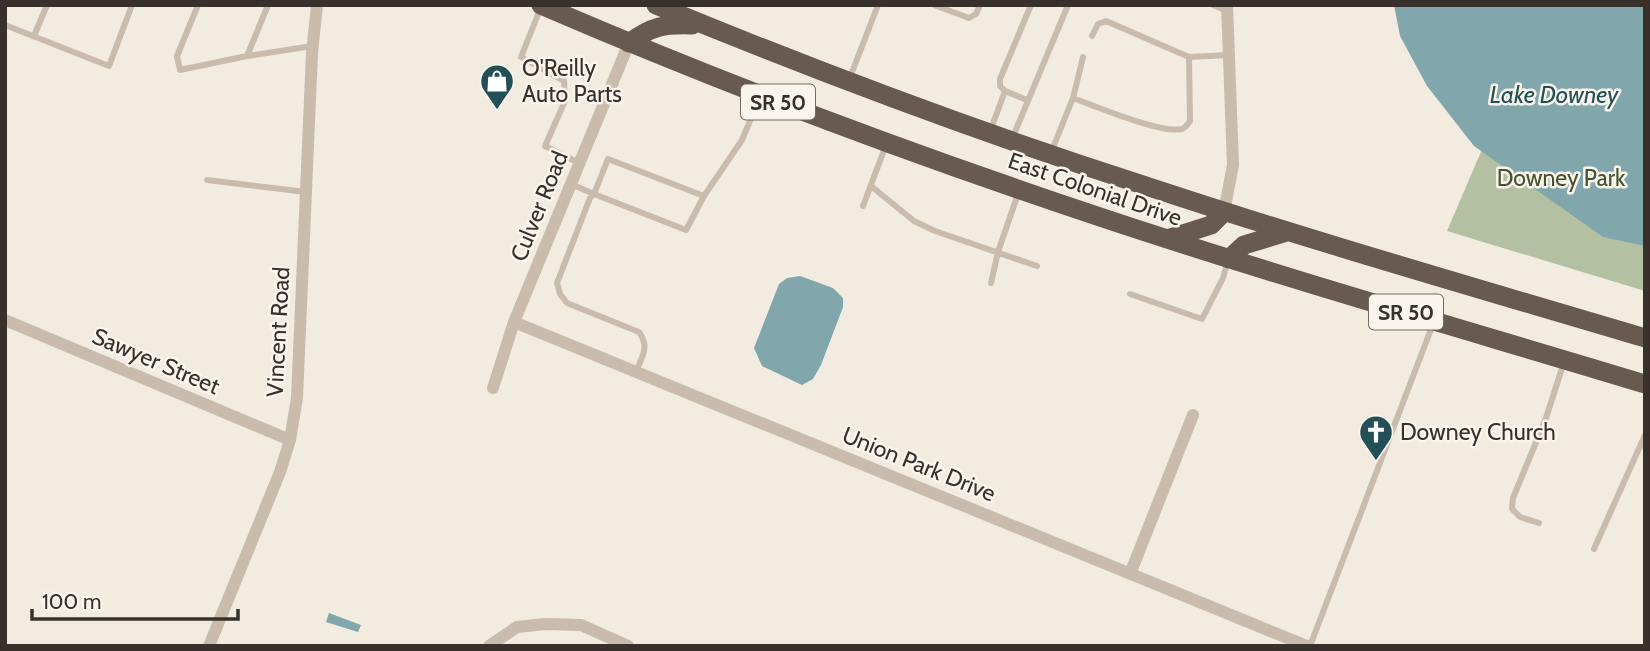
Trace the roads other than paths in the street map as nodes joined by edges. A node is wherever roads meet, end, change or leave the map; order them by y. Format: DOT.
graph roads {
  1 [pos="47,5"];
  2 [pos="132,5"];
  3 [pos="198,5"];
  4 [pos="268,5"];
  5 [pos="317,5"];
  6 [pos="541,5"];
  7 [pos="656,5"];
  8 [pos="878,5"];
  9 [pos="934,5"];
  10 [pos="980,5"];
  11 [pos="1031,5"];
  12 [pos="1068,5"];
  13 [pos="1213,5"];
  14 [pos="1227,8"];
  15 [pos="5,25"];
  16 [pos="707,26"];
  17 [pos="34,36"];
  18 [pos="1091,36"];
  19 [pos="629,43"];
  20 [pos="312,46"];
  21 [pos="1228,55"];
  22 [pos="247,56"];
  23 [pos="1083,57"];
  24 [pos="1189,57"];
  25 [pos="848,82"];
  26 [pos="1005,92"];
  27 [pos="761,95"];
  28 [pos="1073,98"];
  29 [pos="1027,100"];
  30 [pos="990,133"];
  31 [pos="1011,141"];
  32 [pos="887,143"];
  33 [pos="1050,155"];
  34 [pos="580,163"];
  35 [pos="207,180"];
  36 [pos="571,184"];
  37 [pos="871,186"];
  38 [pos="1019,189"];
  39 [pos="306,192"];
  40 [pos="594,194"];
  41 [pos="704,196"];
  42 [pos="863,206"];
  43 [pos="1224,212"];
  44 [pos="1288,232"];
  45 [pos="1167,239"];
  46 [pos="998,252"];
  47 [pos="1229,258"];
  48 [pos="1037,266"];
  49 [pos="991,283"];
  50 [pos="1130,294"];
  51 [pos="5,320"];
  52 [pos="1434,321"];
  53 [pos="514,322"];
  54 [pos="1645,338"];
  55 [pos="1565,360"];
  56 [pos="636,372"];
  57 [pos="1645,384"];
  58 [pos="493,388"];
  59 [pos="1193,415"];
  60 [pos="1645,435"];
  61 [pos="290,440"];
  62 [pos="1643,444"];
  63 [pos="1539,523"];
  64 [pos="1594,549"];
  65 [pos="1130,573"];
  66 [pos="209,646"];
  67 [pos="489,646"];
  68 [pos="628,646"];
  69 [pos="1309,646"];
  1 -- 17 [label="lane"];
  2 -- 17 [label="lane"];
  3 -- 22 [label="lane"];
  4 -- 22 [label="lane"];
  5 -- 20 [label="street, Vincent Road"];
  6 -- 19 [label="highway, East Colonial Drive / SR 50"];
  6 -- 34 [label="lane"];
  7 -- 16 [label="highway, East Colonial Drive / SR 50"];
  8 -- 25 [label="lane"];
  9 -- 10 [label="lane"];
  11 -- 26 [label="lane"];
  12 -- 29 [label="lane"];
  13 -- 14 [label="lane"];
  14 -- 21 [label="street"];
  15 -- 17 [label="lane"];
  16 -- 19 [label="highway"];
  16 -- 25 [label="highway, East Colonial Drive / SR 50"];
  18 -- 24 [label="lane"];
  19 -- 27 [label="highway, East Colonial Drive / SR 50"];
  19 -- 34 [label="street, Culver Road"];
  20 -- 22 [label="lane"];
  20 -- 39 [label="street, Vincent Road"];
  21 -- 24 [label="lane"];
  21 -- 43 [label="street"];
  23 -- 28 [label="lane"];
  24 -- 28 [label="lane"];
  25 -- 30 [label="highway, East Colonial Drive / SR 50"];
  26 -- 29 [label="lane"];
  26 -- 30 [label="lane"];
  27 -- 32 [label="highway, East Colonial Drive / SR 50"];
  27 -- 41 [label="lane"];
  28 -- 33 [label="lane"];
  29 -- 31 [label="lane"];
  30 -- 31 [label="highway, East Colonial Drive / SR 50"];
  31 -- 33 [label="highway, East Colonial Drive / SR 50"];
  32 -- 37 [label="lane"];
  32 -- 38 [label="highway, East Colonial Drive / SR 50"];
  33 -- 43 [label="highway, East Colonial Drive / SR 50"];
  34 -- 36 [label="street, Culver Road"];
  35 -- 39 [label="lane"];
  36 -- 40 [label="lane"];
  36 -- 53 [label="street, Culver Road"];
  37 -- 42 [label="lane"];
  37 -- 46 [label="lane"];
  38 -- 45 [label="highway, East Colonial Drive / SR 50"];
  38 -- 46 [label="lane"];
  39 -- 61 [label="street, Vincent Road"];
  40 -- 41 [label="lane"];
  40 -- 41 [label="lane"];
  40 -- 56 [label="lane"];
  43 -- 44 [label="highway, East Colonial Drive / SR 50"];
  43 -- 45 [label="highway"];
  44 -- 47 [label="highway"];
  44 -- 54 [label="highway, East Colonial Drive / SR 50"];
  45 -- 47 [label="highway, East Colonial Drive / SR 50"];
  46 -- 48 [label="lane"];
  46 -- 49 [label="lane"];
  47 -- 50 [label="lane"];
  47 -- 52 [label="highway, East Colonial Drive / SR 50"];
  51 -- 61 [label="street, Sawyer Street"];
  52 -- 55 [label="highway, East Colonial Drive / SR 50"];
  52 -- 69 [label="lane"];
  53 -- 56 [label="street, Union Park Drive"];
  53 -- 58 [label="street, Culver Road"];
  55 -- 57 [label="highway, East Colonial Drive / SR 50"];
  55 -- 63 [label="lane"];
  56 -- 65 [label="street, Union Park Drive"];
  59 -- 65 [label="street"];
  60 -- 62 [label="lane"];
  61 -- 66 [label="street, Vincent Road"];
  62 -- 64 [label="lane"];
  65 -- 69 [label="street, Union Park Drive"];
  67 -- 68 [label="street"];
}
